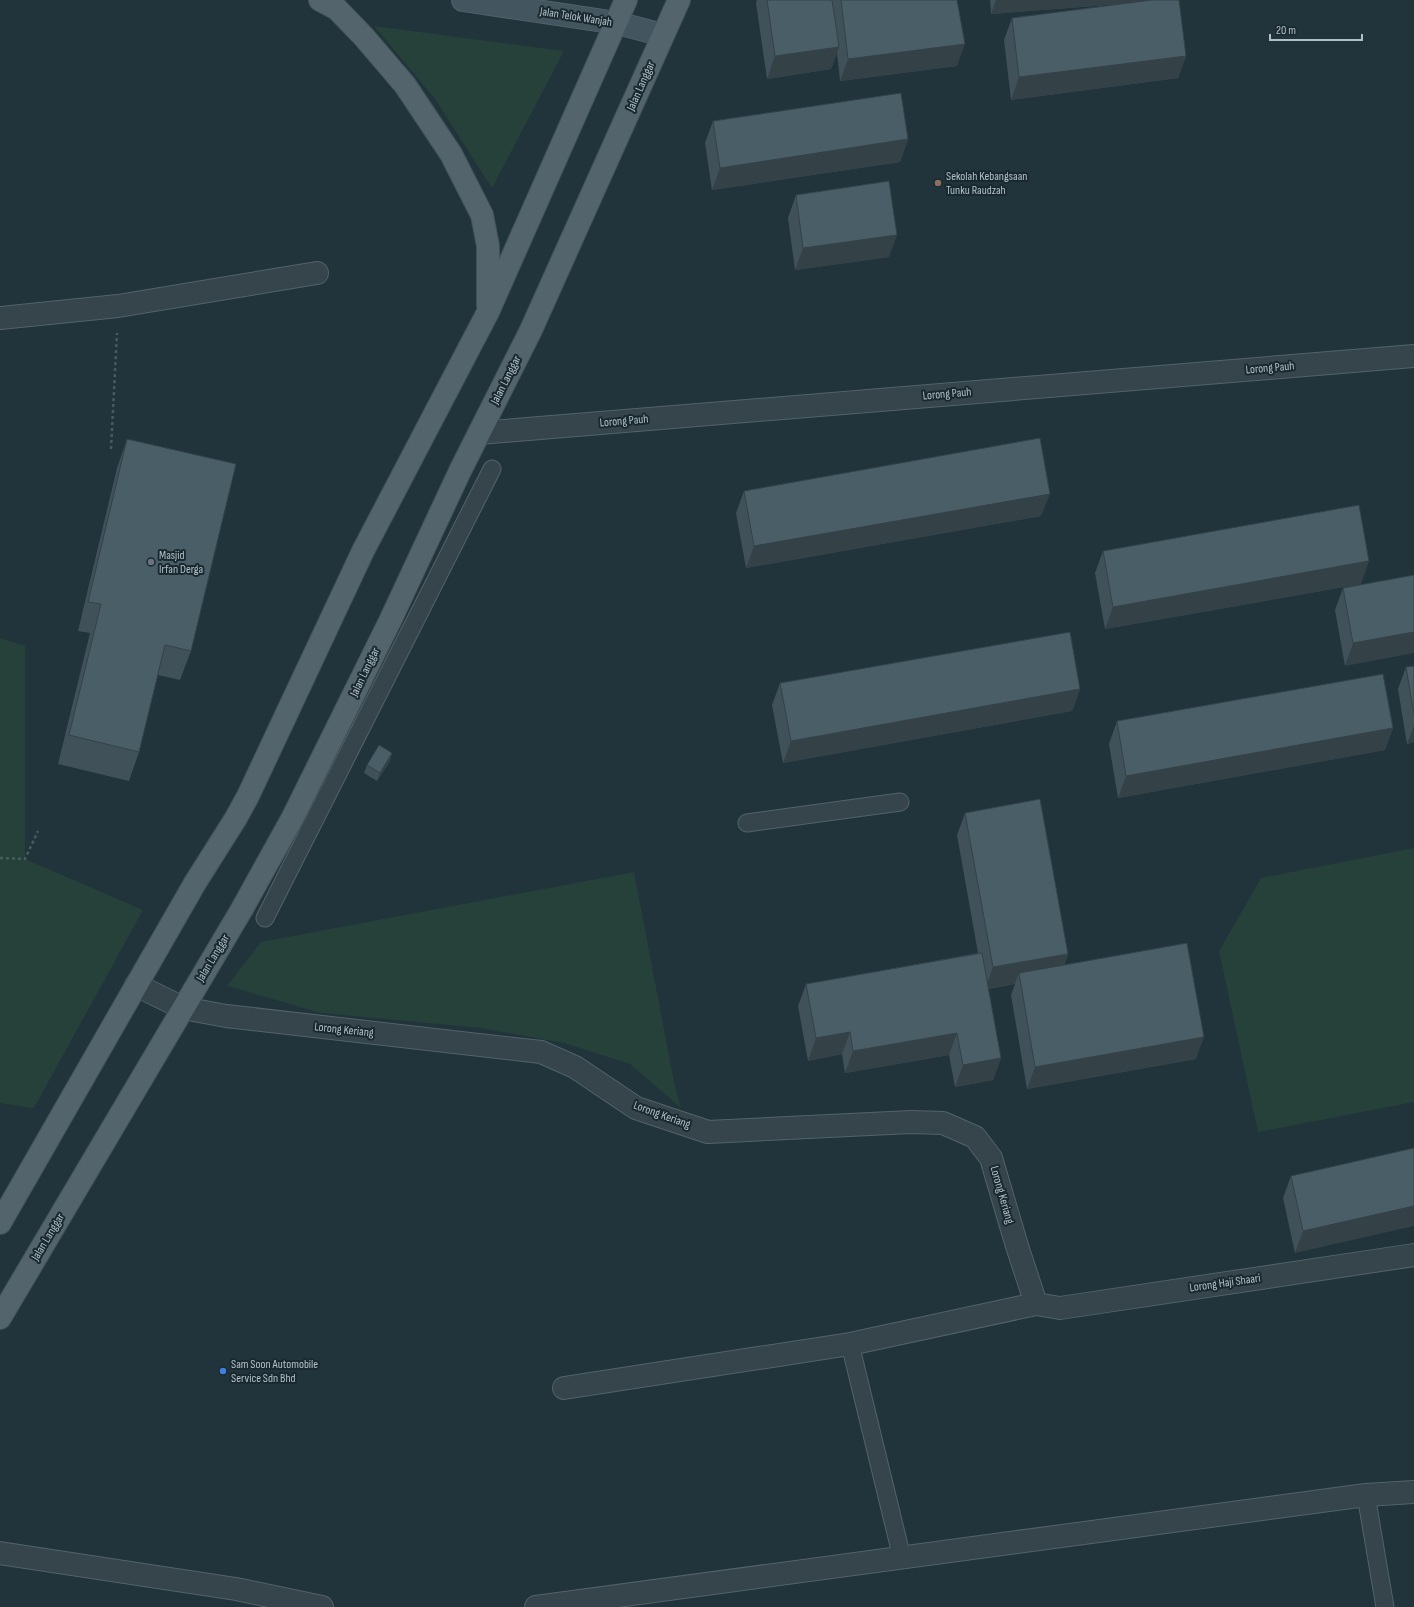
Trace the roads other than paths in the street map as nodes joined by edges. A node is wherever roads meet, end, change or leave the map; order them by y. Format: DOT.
graph roads {
  1 [pos="320,0"];
  2 [pos="463,0"];
  3 [pos="626,0"];
  4 [pos="679,0"];
  5 [pos="617,23"];
  6 [pos="664,36"];
  7 [pos="317,273"];
  8 [pos="488,312"];
  9 [pos="0,318"];
  10 [pos="1414,356"];
  11 [pos="479,433"];
  12 [pos="492,469"];
  13 [pos="900,802"];
  14 [pos="747,823"];
  15 [pos="265,918"];
  16 [pos="136,986"];
  17 [pos="183,1008"];
  18 [pos="0,1223"];
  19 [pos="1414,1255"];
  20 [pos="1036,1304"];
  21 [pos="0,1318"];
  22 [pos="850,1344"];
  23 [pos="564,1388"];
  24 [pos="1414,1492"];
  25 [pos="1366,1495"];
  26 [pos="0,1553"];
  27 [pos="902,1558"];
  28 [pos="322,1607"];
  29 [pos="536,1607"];
  30 [pos="1385,1607"];
  1 -- 8 [label="main road"];
  2 -- 5 [label="main road, Jalan Telok Wanjah"];
  3 -- 5 [label="main road"];
  4 -- 6 [label="main road, Jalan Langgar"];
  5 -- 6 [label="main road, Jalan Telok Wanjah"];
  5 -- 8 [label="main road"];
  6 -- 11 [label="main road, Jalan Langgar"];
  7 -- 9 [label="street"];
  8 -- 16 [label="main road"];
  10 -- 11 [label="street, Lorong Pauh"];
  11 -- 17 [label="main road, Jalan Langgar"];
  12 -- 15 [label="lane"];
  13 -- 14 [label="lane"];
  16 -- 17 [label="street, Lorong Keriang"];
  16 -- 18 [label="main road"];
  17 -- 20 [label="street, Lorong Keriang"];
  17 -- 21 [label="main road, Jalan Langgar"];
  19 -- 20 [label="street, Lorong Haji Shaari"];
  20 -- 22 [label="street"];
  22 -- 23 [label="street"];
  22 -- 27 [label="lane"];
  24 -- 25 [label="street"];
  25 -- 27 [label="street"];
  25 -- 30 [label="lane"];
  26 -- 28 [label="street"];
  27 -- 29 [label="street"];
}
